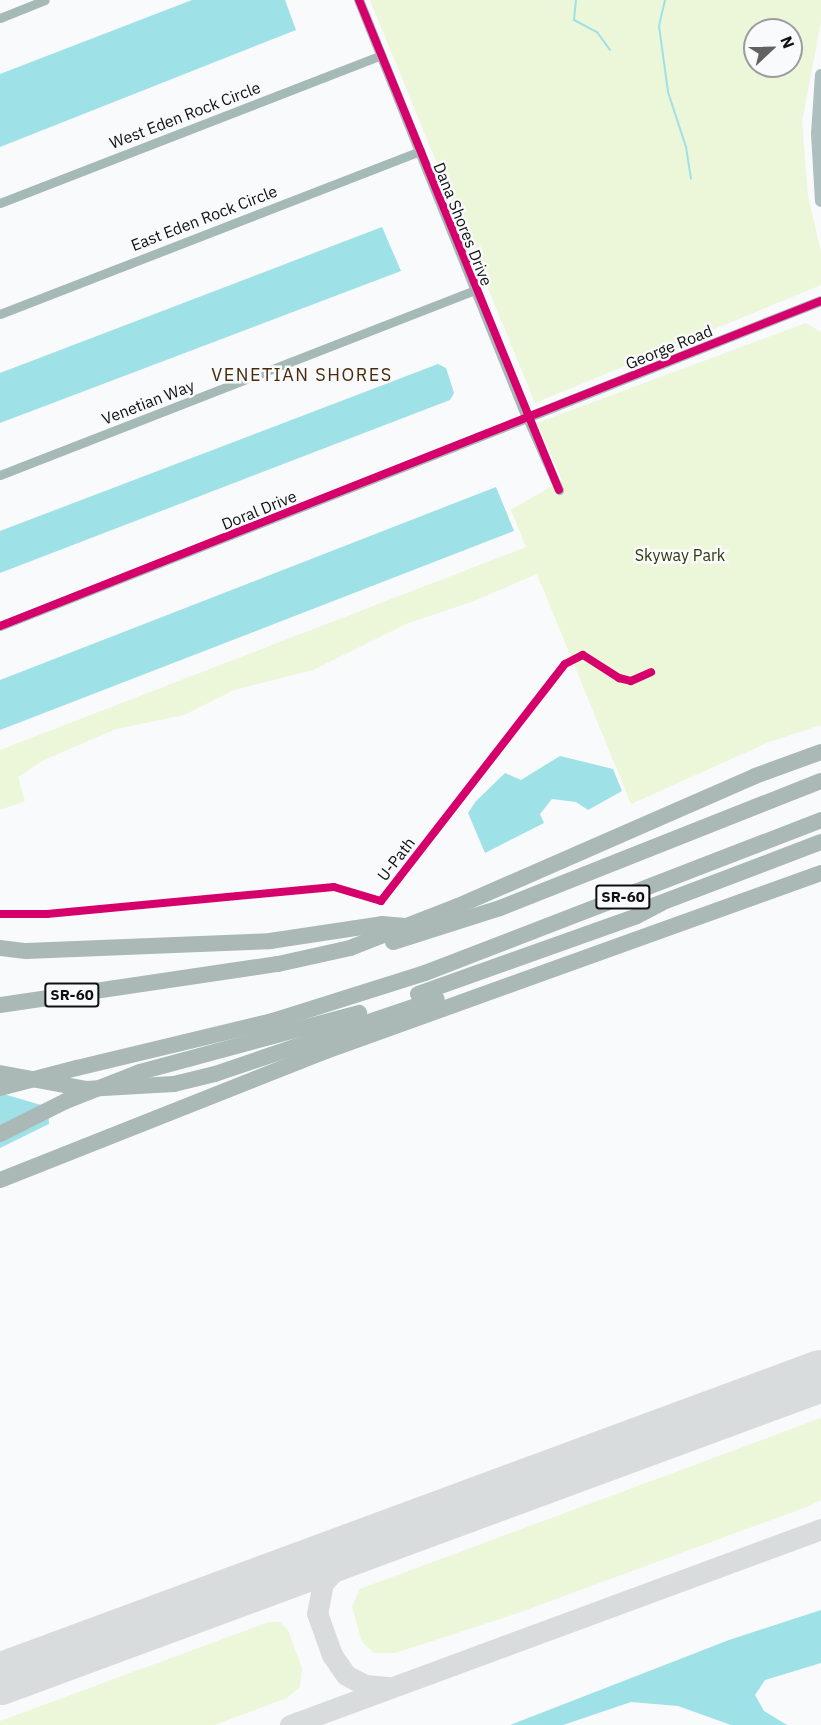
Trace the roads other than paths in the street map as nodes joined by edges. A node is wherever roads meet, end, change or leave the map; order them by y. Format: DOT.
graph roads {
  1 [pos="45,0"];
  2 [pos="359,0"];
  3 [pos="0,18"];
  4 [pos="381,55"];
  5 [pos="821,75"];
  6 [pos="420,150"];
  7 [pos="821,201"];
  8 [pos="0,203"];
  9 [pos="475,291"];
  10 [pos="821,301"];
  11 [pos="0,314"];
  12 [pos="527,418"];
  13 [pos="0,476"];
  14 [pos="559,489"];
  15 [pos="0,626"];
  16 [pos="821,752"];
  17 [pos="821,781"];
  18 [pos="821,820"];
  19 [pos="821,842"];
  20 [pos="821,873"];
  21 [pos="661,903"];
  22 [pos="409,926"];
  23 [pos="0,948"];
  24 [pos="324,956"];
  25 [pos="425,973"];
  26 [pos="532,975"];
  27 [pos="0,1005"];
  28 [pos="0,1073"];
  29 [pos="0,1088"];
  30 [pos="0,1134"];
  31 [pos="0,1180"];
  1 -- 3 [label="street"];
  2 -- 4 [label="street, Dana Shores Drive"];
  4 -- 6 [label="street, Dana Shores Drive"];
  4 -- 8 [label="street, West Eden Rock Circle"];
  5 -- 7 [label="main road"];
  6 -- 9 [label="street, Dana Shores Drive"];
  6 -- 11 [label="street, East Eden Rock Circle"];
  9 -- 12 [label="street, Dana Shores Drive"];
  9 -- 13 [label="street, Venetian Way"];
  10 -- 12 [label="street, George Road"];
  12 -- 14 [label="street, Dana Shores Drive"];
  12 -- 15 [label="street, Doral Drive"];
  16 -- 22 [label="highway, SR-60 / SR-60"];
  17 -- 24 [label="highway"];
  18 -- 25 [label="highway, SR-60 / SR-60"];
  19 -- 21 [label="highway"];
  20 -- 26 [label="highway"];
  21 -- 25 [label="highway"];
  21 -- 30 [label="highway, bridge"];
  22 -- 23 [label="highway"];
  22 -- 24 [label="highway, SR-60 / SR-60"];
  24 -- 27 [label="highway, SR-60 / SR-60"];
  25 -- 29 [label="highway, SR-60 / SR-60, bridge"];
  26 -- 28 [label="highway"];
  26 -- 31 [label="highway"];
}
